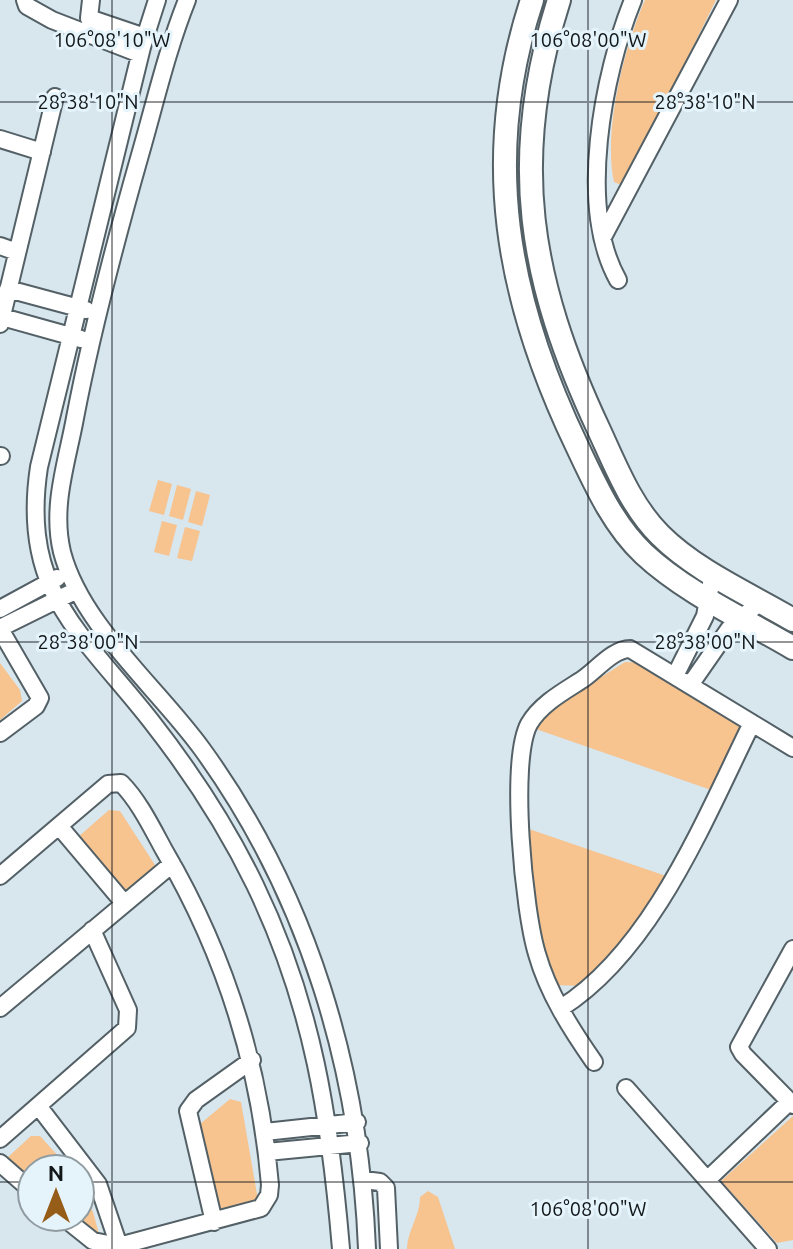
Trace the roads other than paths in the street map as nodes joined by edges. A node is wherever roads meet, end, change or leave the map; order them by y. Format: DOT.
graph roads {
  1 [pos="25,0"];
  2 [pos="91,0"];
  3 [pos="157,0"];
  4 [pos="187,0"];
  5 [pos="532,0"];
  6 [pos="559,0"];
  7 [pos="633,0"];
  8 [pos="729,0"];
  9 [pos="145,37"];
  10 [pos="140,54"];
  11 [pos="55,97"];
  12 [pos="0,139"];
  13 [pos="42,152"];
  14 [pos="604,235"];
  15 [pos="0,246"];
  16 [pos="17,252"];
  17 [pos="618,280"];
  18 [pos="8,289"];
  19 [pos="78,308"];
  20 [pos="96,313"];
  21 [pos="1,320"];
  22 [pos="71,336"];
  23 [pos="90,341"];
  24 [pos="69,572"];
  25 [pos="713,573"];
  26 [pos="49,583"];
  27 [pos="77,590"];
  28 [pos="709,598"];
  29 [pos="57,600"];
  30 [pos="761,601"];
  31 [pos="0,609"];
  32 [pos="741,617"];
  33 [pos="793,620"];
  34 [pos="0,628"];
  35 [pos="698,633"];
  36 [pos="718,642"];
  37 [pos="793,648"];
  38 [pos="675,676"];
  39 [pos="690,685"];
  40 [pos="182,722"];
  41 [pos="752,723"];
  42 [pos="0,733"];
  43 [pos="164,738"];
  44 [pos="793,748"];
  45 [pos="59,826"];
  46 [pos="172,864"];
  47 [pos="0,876"];
  48 [pos="124,903"];
  49 [pos="92,930"];
  50 [pos="793,949"];
  51 [pos="0,1008"];
  52 [pos="561,1008"];
  53 [pos="252,1060"];
  54 [pos="594,1062"];
  55 [pos="626,1088"];
  56 [pos="791,1104"];
  57 [pos="39,1107"];
  58 [pos="357,1122"];
  59 [pos="330,1125"];
  60 [pos="265,1132"];
  61 [pos="0,1139"];
  62 [pos="360,1143"];
  63 [pos="332,1146"];
  64 [pos="267,1152"];
  65 [pos="0,1163"];
  66 [pos="16,1177"];
  67 [pos="708,1179"];
  68 [pos="364,1180"];
  69 [pos="214,1222"];
  70 [pos="83,1233"];
  71 [pos="119,1246"];
  72 [pos="341,1249"];
  73 [pos="367,1249"];
  74 [pos="389,1249"];
  75 [pos="768,1249"];
  1 -- 10 [label="street"];
  2 -- 9 [label="street"];
  3 -- 9 [label="street"];
  4 -- 20 [label="street"];
  5 -- 28 [label="main road"];
  6 -- 25 [label="main road"];
  7 -- 14 [label="street"];
  8 -- 14 [label="street"];
  9 -- 10 [label="street"];
  10 -- 19 [label="street"];
  11 -- 13 [label="street"];
  12 -- 13 [label="street"];
  13 -- 16 [label="street"];
  14 -- 17 [label="street"];
  15 -- 16 [label="street"];
  16 -- 18 [label="street"];
  18 -- 19 [label="street"];
  18 -- 21 [label="street"];
  19 -- 20 [label="street"];
  19 -- 22 [label="street"];
  20 -- 23 [label="street"];
  21 -- 22 [label="street"];
  22 -- 23 [label="street"];
  22 -- 26 [label="street"];
  23 -- 24 [label="street"];
  24 -- 26 [label="street"];
  24 -- 27 [label="street"];
  25 -- 28 [label="street"];
  25 -- 30 [label="main road"];
  26 -- 29 [label="street"];
  26 -- 31 [label="street"];
  27 -- 29 [label="street"];
  27 -- 40 [label="street"];
  28 -- 32 [label="main road"];
  28 -- 35 [label="street"];
  29 -- 34 [label="street"];
  29 -- 43 [label="street"];
  30 -- 32 [label="street"];
  30 -- 33 [label="main road"];
  32 -- 36 [label="street"];
  32 -- 37 [label="main road"];
  34 -- 42 [label="street"];
  35 -- 36 [label="street"];
  35 -- 38 [label="street"];
  36 -- 39 [label="street"];
  38 -- 39 [label="street"];
  38 -- 52 [label="street"];
  39 -- 41 [label="street"];
  40 -- 43 [label="street"];
  40 -- 58 [label="street"];
  41 -- 44 [label="street"];
  41 -- 52 [label="street"];
  43 -- 59 [label="street"];
  45 -- 46 [label="street"];
  45 -- 47 [label="street"];
  45 -- 48 [label="street"];
  46 -- 48 [label="street"];
  46 -- 53 [label="street"];
  48 -- 49 [label="street"];
  49 -- 51 [label="street"];
  49 -- 57 [label="street"];
  50 -- 56 [label="street"];
  52 -- 54 [label="street"];
  53 -- 60 [label="street"];
  53 -- 69 [label="street"];
  55 -- 67 [label="street"];
  56 -- 67 [label="street"];
  57 -- 61 [label="street"];
  57 -- 71 [label="street"];
  58 -- 59 [label="street"];
  58 -- 62 [label="street"];
  59 -- 60 [label="street"];
  59 -- 63 [label="street"];
  60 -- 64 [label="street"];
  62 -- 63 [label="street"];
  62 -- 68 [label="street"];
  63 -- 64 [label="street"];
  63 -- 72 [label="street"];
  64 -- 69 [label="street"];
  65 -- 66 [label="street"];
  67 -- 75 [label="street"];
  68 -- 73 [label="street"];
  68 -- 74 [label="street"];
  69 -- 71 [label="street"];
  70 -- 71 [label="street"];
}
